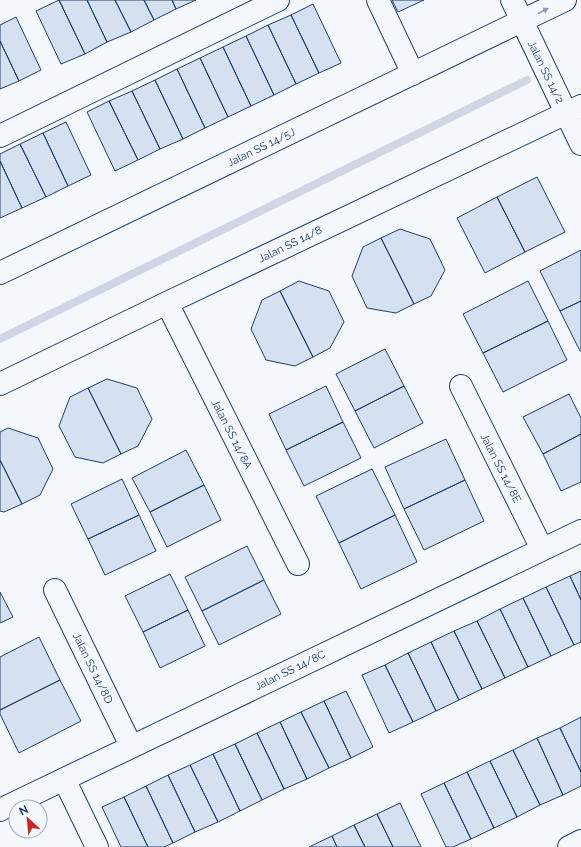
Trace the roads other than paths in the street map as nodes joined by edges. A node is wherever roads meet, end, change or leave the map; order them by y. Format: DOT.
graph roads {
  1 [pos="278,0"];
  2 [pos="378,0"];
  3 [pos="512,0"];
  4 [pos="565,0"];
  5 [pos="522,22"];
  6 [pos="413,74"];
  7 [pos="574,109"];
  8 [pos="0,136"];
  9 [pos="581,144"];
  10 [pos="0,273"];
  11 [pos="167,303"];
  12 [pos="0,384"];
  13 [pos="461,386"];
  14 [pos="581,531"];
  15 [pos="542,549"];
  16 [pos="298,564"];
  17 [pos="55,590"];
  18 [pos="131,746"];
  19 [pos="64,779"];
  20 [pos="0,810"];
  21 [pos="581,841"];
  22 [pos="97,847"];
  23 [pos="569,847"];
  1 -- 8 [label="street"];
  2 -- 6 [label="street"];
  3 -- 5 [label="street, Jalan SS 14/2"];
  5 -- 4 [label="street, Jalan SS 14/5J, one-way"];
  5 -- 6 [label="street, Jalan SS 14/5J"];
  5 -- 7 [label="street, Jalan SS 14/2"];
  6 -- 10 [label="street, Jalan SS 14/5J"];
  7 -- 9 [label="street, Jalan SS 14/2"];
  7 -- 11 [label="street, Jalan SS 14/8"];
  11 -- 12 [label="street, Jalan SS 14/8"];
  11 -- 16 [label="street, Jalan SS 14/8A"];
  13 -- 15 [label="street, Jalan SS 14/8E"];
  14 -- 15 [label="street, Jalan SS 14/8C"];
  15 -- 18 [label="street, Jalan SS 14/8C"];
  17 -- 18 [label="street, Jalan SS 14/8D"];
  18 -- 19 [label="street, Jalan SS 14/8C"];
  19 -- 20 [label="street, Jalan SS 14/8C"];
  19 -- 22 [label="street"];
  21 -- 23 [label="street"];
}
